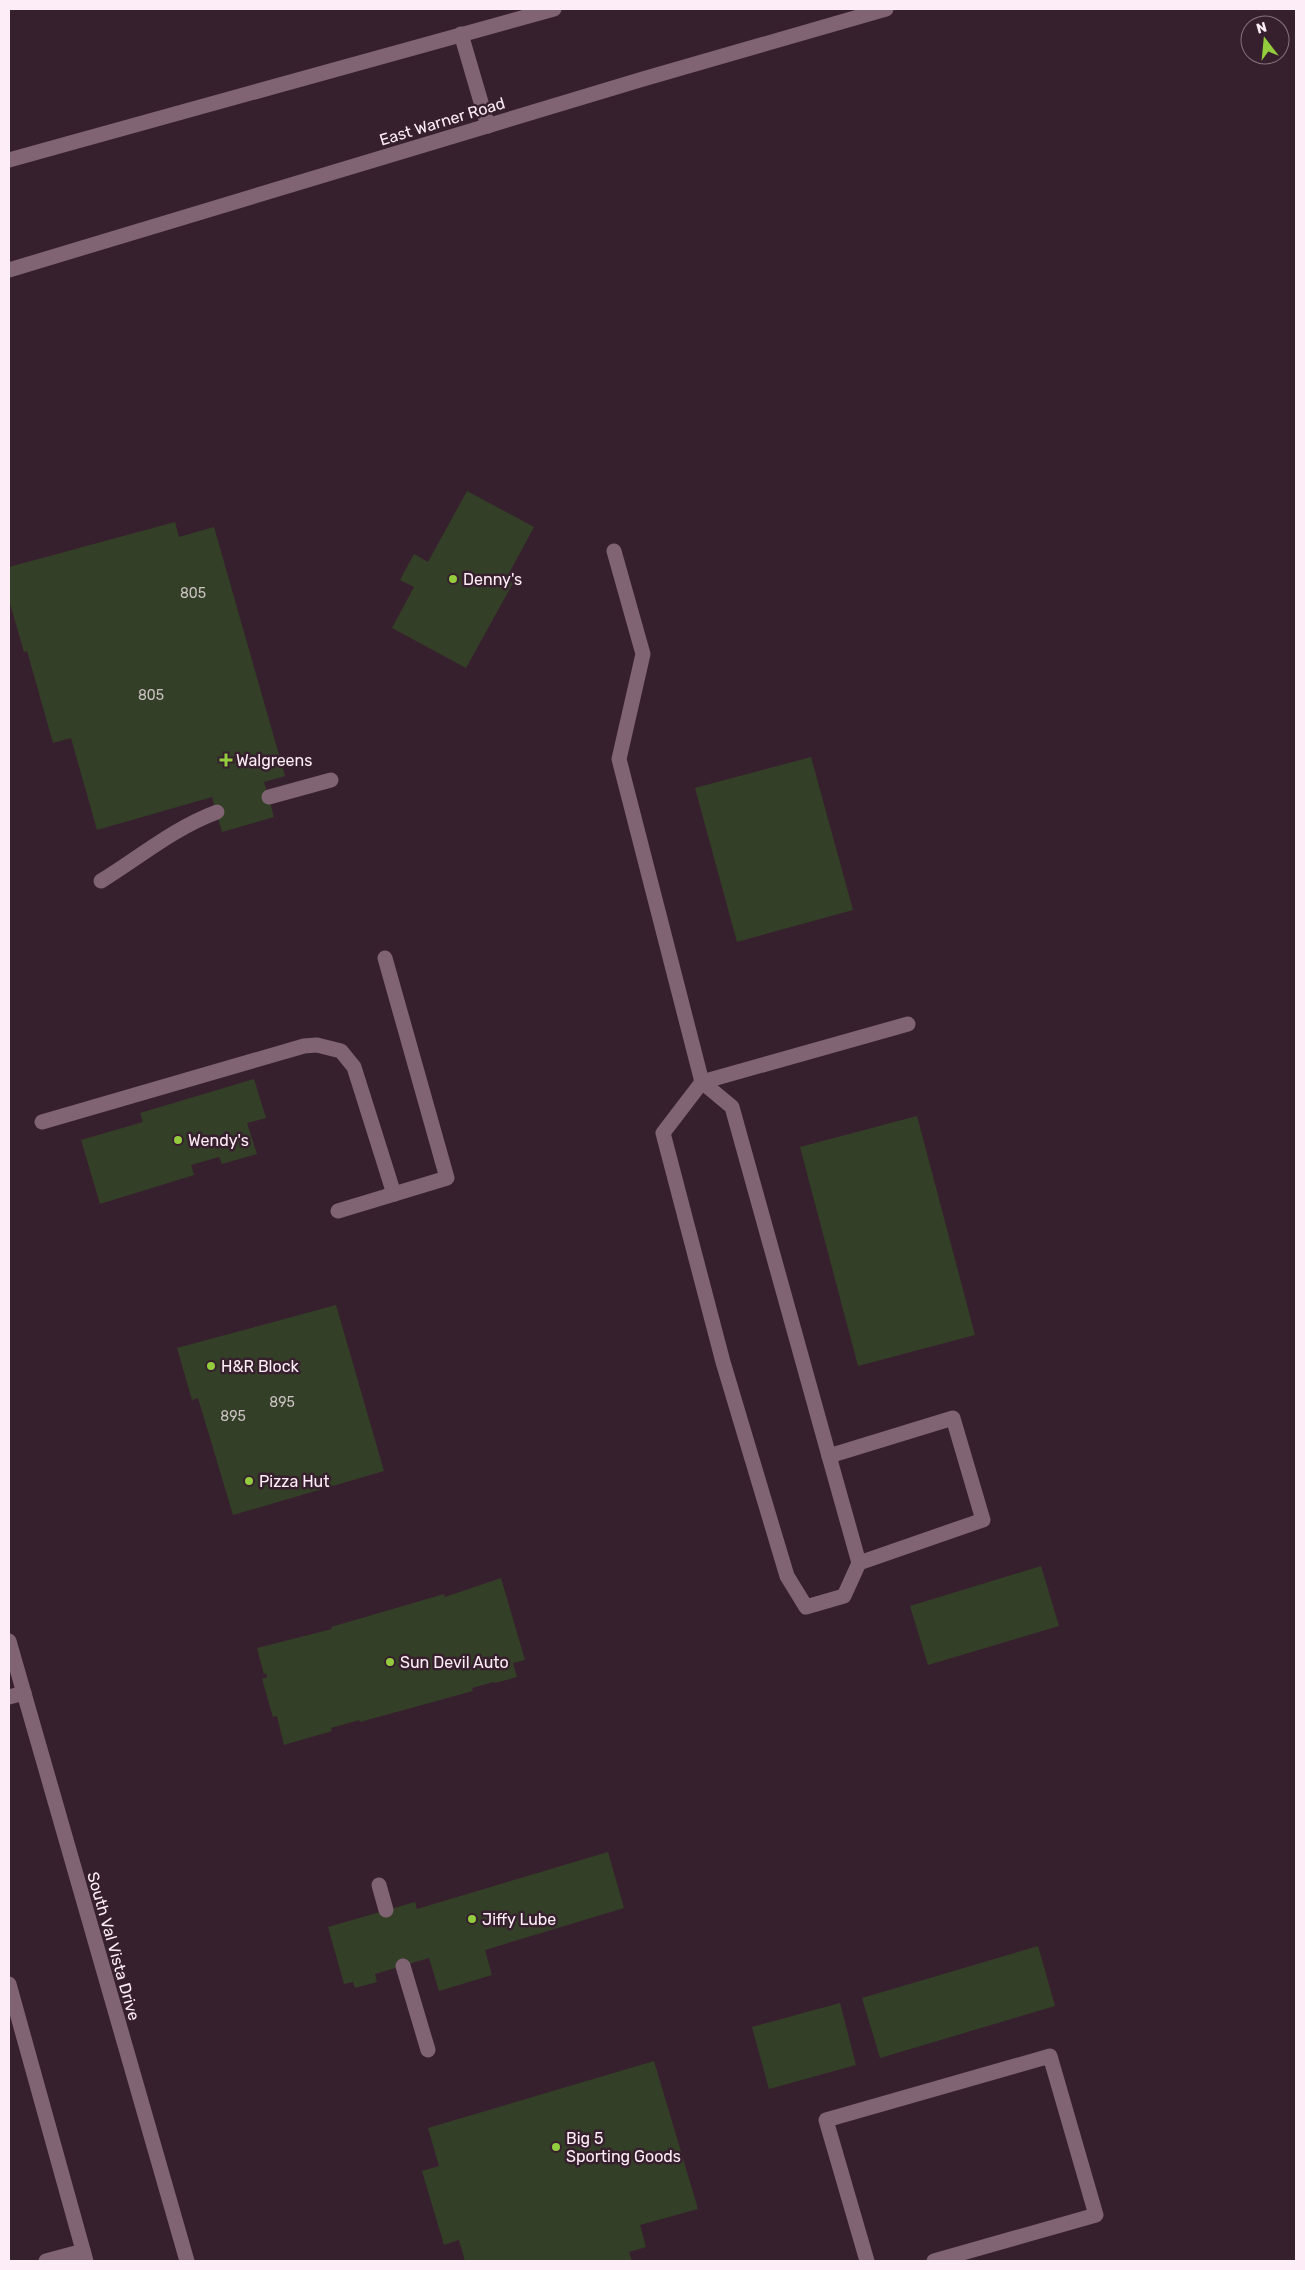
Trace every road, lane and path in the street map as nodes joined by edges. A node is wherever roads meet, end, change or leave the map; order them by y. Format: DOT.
graph roads {
  1 [pos="554,9"];
  2 [pos="886,9"];
  3 [pos="461,34"];
  4 [pos="488,126"];
  5 [pos="9,160"];
  6 [pos="9,270"];
  7 [pos="614,551"];
  8 [pos="332,780"];
  9 [pos="269,797"];
  10 [pos="217,812"];
  11 [pos="101,880"];
  12 [pos="385,958"];
  13 [pos="908,1024"];
  14 [pos="702,1082"];
  15 [pos="42,1122"];
  16 [pos="394,1194"];
  17 [pos="338,1211"];
  18 [pos="829,1456"];
  19 [pos="859,1564"];
  20 [pos="9,1641"];
  21 [pos="16,1695"];
  22 [pos="378,1885"];
  23 [pos="386,1910"];
  24 [pos="403,1966"];
  25 [pos="9,1984"];
  26 [pos="428,2050"];
  27 [pos="85,2256"];
  28 [pos="46,2261"];
  29 [pos="187,2261"];
  30 [pos="868,2261"];
  31 [pos="934,2261"];
  1 -- 3 [label="main road"];
  2 -- 4 [label="main road, East Warner Road"];
  3 -- 4 [label="main road"];
  3 -- 5 [label="main road"];
  4 -- 6 [label="main road, East Warner Road"];
  7 -- 14 [label="main road"];
  8 -- 9 [label="main road"];
  10 -- 11 [label="main road"];
  12 -- 16 [label="main road"];
  13 -- 14 [label="main road"];
  14 -- 18 [label="main road"];
  14 -- 19 [label="main road"];
  15 -- 16 [label="main road"];
  16 -- 17 [label="main road"];
  18 -- 19 [label="main road"];
  18 -- 19 [label="main road"];
  20 -- 21 [label="main road, South Val Vista Drive"];
  21 -- 29 [label="main road, South Val Vista Drive"];
  22 -- 23 [label="main road"];
  24 -- 26 [label="main road"];
  25 -- 27 [label="main road"];
  27 -- 28 [label="main road"];
  30 -- 31 [label="main road"];
}
